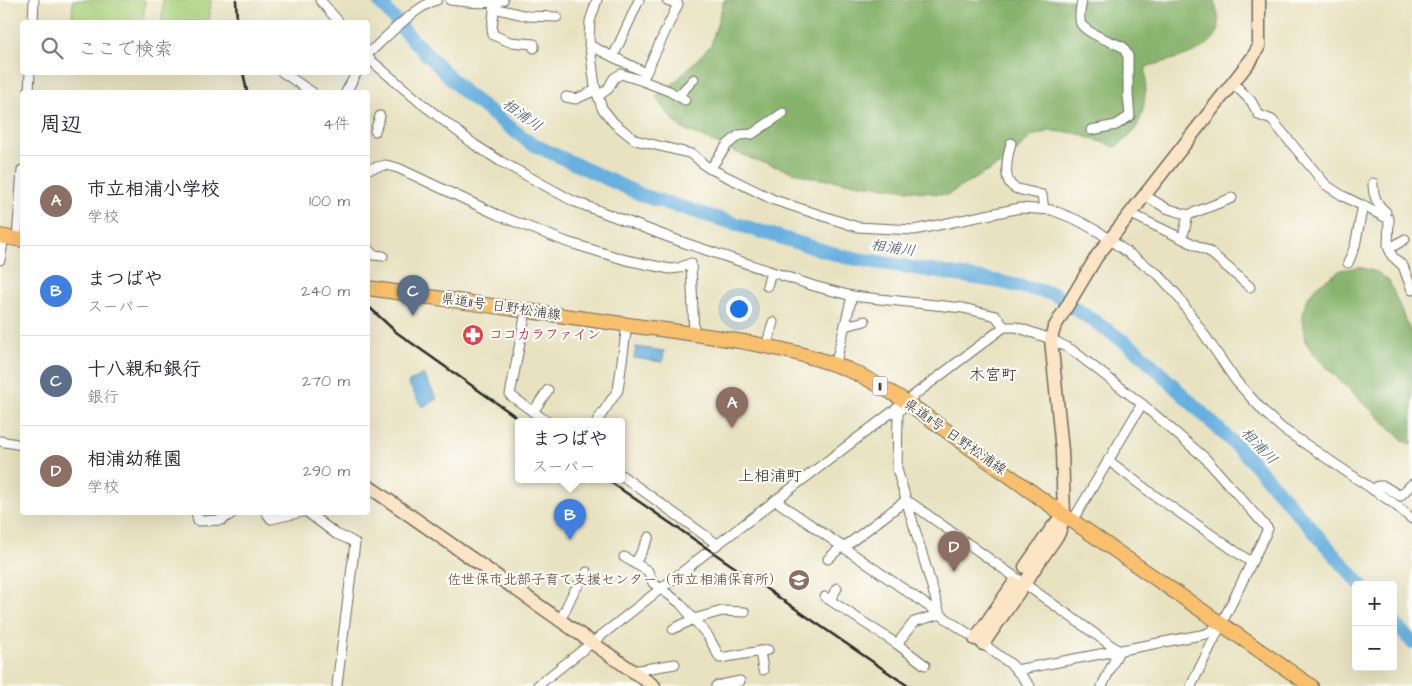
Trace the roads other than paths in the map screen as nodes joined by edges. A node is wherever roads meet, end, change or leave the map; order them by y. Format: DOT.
graph roads {
  1 [pos="34,0"];
  2 [pos="320,0"];
  3 [pos="437,0"];
  4 [pos="450,0"];
  5 [pos="597,0"];
  6 [pos="639,0"];
  7 [pos="667,0"];
  8 [pos="1082,0"];
  9 [pos="1259,0"];
  10 [pos="497,3"];
  11 [pos="557,16"];
  12 [pos="33,20"];
  13 [pos="337,20"];
  14 [pos="589,45"];
  15 [pos="534,48"];
  16 [pos="370,53"];
  17 [pos="370,57"];
  18 [pos="614,57"];
  19 [pos="30,75"];
  20 [pos="286,75"];
  21 [pos="354,75"];
  22 [pos="645,77"];
  23 [pos="694,80"];
  24 [pos="1233,83"];
  25 [pos="28,90"];
  26 [pos="309,90"];
  27 [pos="347,90"];
  28 [pos="597,93"];
  29 [pos="566,97"];
  30 [pos="783,113"];
  31 [pos="380,116"];
  32 [pos="373,130"];
  33 [pos="1091,130"];
  34 [pos="1011,143"];
  35 [pos="370,169"];
  36 [pos="710,169"];
  37 [pos="20,182"];
  38 [pos="1373,183"];
  39 [pos="1144,195"];
  40 [pos="1232,198"];
  41 [pos="1362,205"];
  42 [pos="1044,209"];
  43 [pos="1129,213"];
  44 [pos="1188,215"];
  45 [pos="1382,215"];
  46 [pos="1184,232"];
  47 [pos="11,238"];
  48 [pos="1404,239"];
  49 [pos="1108,240"];
  50 [pos="1389,249"];
  51 [pos="370,251"];
  52 [pos="708,251"];
  53 [pos="383,256"];
  54 [pos="0,260"];
  55 [pos="692,262"];
  56 [pos="1348,263"];
  57 [pos="771,272"];
  58 [pos="767,286"];
  59 [pos="1250,287"];
  60 [pos="370,288"];
  61 [pos="1412,290"];
  62 [pos="852,296"];
  63 [pos="526,311"];
  64 [pos="865,321"];
  65 [pos="773,322"];
  66 [pos="627,325"];
  67 [pos="846,326"];
  68 [pos="1004,327"];
  69 [pos="1053,334"];
  70 [pos="694,335"];
  71 [pos="766,348"];
  72 [pos="835,366"];
  73 [pos="548,390"];
  74 [pos="905,402"];
  75 [pos="1142,404"];
  76 [pos="533,412"];
  77 [pos="542,418"];
  78 [pos="599,418"];
  79 [pos="0,441"];
  80 [pos="20,444"];
  81 [pos="1108,460"];
  82 [pos="625,478"];
  83 [pos="1412,484"];
  84 [pos="370,487"];
  85 [pos="1373,490"];
  86 [pos="775,500"];
  87 [pos="905,501"];
  88 [pos="197,515"];
  89 [pos="230,515"];
  90 [pos="268,515"];
  91 [pos="289,515"];
  92 [pos="311,515"];
  93 [pos="1068,517"];
  94 [pos="1412,519"];
  95 [pos="649,536"];
  96 [pos="717,544"];
  97 [pos="842,547"];
  98 [pos="624,557"];
  99 [pos="828,559"];
  100 [pos="1251,562"];
  101 [pos="635,564"];
  102 [pos="587,572"];
  103 [pos="1021,581"];
  104 [pos="661,588"];
  105 [pos="838,588"];
  106 [pos="743,614"];
  107 [pos="940,614"];
  108 [pos="694,619"];
  109 [pos="560,621"];
  110 [pos="1222,624"];
  111 [pos="673,629"];
  112 [pos="979,642"];
  113 [pos="591,643"];
  114 [pos="897,644"];
  115 [pos="1119,651"];
  116 [pos="675,664"];
  117 [pos="925,665"];
  118 [pos="764,670"];
  119 [pos="1016,670"];
  120 [pos="633,671"];
  121 [pos="740,681"];
  122 [pos="336,685"];
  123 [pos="537,686"];
  124 [pos="654,686"];
  125 [pos="716,686"];
  126 [pos="1030,686"];
  127 [pos="1102,686"];
  128 [pos="1191,686"];
  129 [pos="1311,686"];
  1 -- 12 [label="street"];
  2 -- 13 [label="street"];
  3 -- 16 [label="street"];
  4 -- 10 [label="street"];
  5 -- 14 [label="street"];
  6 -- 18 [label="street"];
  7 -- 22 [label="street"];
  8 -- 33 [label="street"];
  9 -- 24 [label="street"];
  10 -- 11 [label="street"];
  10 -- 15 [label="street"];
  14 -- 18 [label="street"];
  14 -- 28 [label="street"];
  17 -- 52 [label="street"];
  18 -- 22 [label="street"];
  19 -- 25 [label="street"];
  20 -- 26 [label="street"];
  21 -- 27 [label="street"];
  22 -- 23 [label="street"];
  22 -- 28 [label="street"];
  24 -- 39 [label="street"];
  24 -- 41 [label="street"];
  28 -- 29 [label="street"];
  28 -- 36 [label="street"];
  30 -- 36 [label="street"];
  31 -- 32 [label="street"];
  34 -- 42 [label="street"];
  35 -- 55 [label="street"];
  36 -- 42 [label="street"];
  37 -- 47 [label="street"];
  38 -- 45 [label="street"];
  39 -- 43 [label="street"];
  39 -- 44 [label="street"];
  40 -- 44 [label="street"];
  41 -- 45 [label="street"];
  41 -- 56 [label="street"];
  42 -- 49 [label="street"];
  43 -- 49 [label="street"];
  43 -- 59 [label="street"];
  44 -- 46 [label="street"];
  45 -- 50 [label="street"];
  47 -- 54 [label="street"];
  48 -- 50 [label="street"];
  49 -- 69 [label="street"];
  49 -- 85 [label="street"];
  50 -- 61 [label="street"];
  51 -- 53 [label="street"];
  52 -- 55 [label="street"];
  52 -- 57 [label="street"];
  55 -- 70 [label="street"];
  57 -- 58 [label="street"];
  57 -- 62 [label="street"];
  60 -- 63 [label="main road, 県道11号 日野松浦線 / 11"];
  62 -- 67 [label="street"];
  62 -- 68 [label="street"];
  63 -- 66 [label="main road, 県道11号 日野松浦線 / 11"];
  63 -- 76 [label="street"];
  64 -- 67 [label="street"];
  65 -- 71 [label="street"];
  66 -- 70 [label="main road, 県道11号 日野松浦線 / 11"];
  66 -- 78 [label="street"];
  67 -- 72 [label="street"];
  68 -- 69 [label="street"];
  68 -- 74 [label="street"];
  69 -- 75 [label="street"];
  69 -- 93 [label="street"];
  70 -- 71 [label="main road, 県道11号 日野松浦線 / 11"];
  71 -- 72 [label="main road, 県道11号 日野松浦線 / 11"];
  72 -- 74 [label="main road, 県道11号 日野松浦線 / 11"];
  73 -- 76 [label="street"];
  74 -- 86 [label="street"];
  74 -- 87 [label="street"];
  74 -- 93 [label="main road, 県道11号 日野松浦線 / 11"];
  75 -- 81 [label="street"];
  75 -- 100 [label="street"];
  76 -- 77 [label="street"];
  79 -- 80 [label="street"];
  81 -- 93 [label="street"];
  81 -- 100 [label="street"];
  82 -- 96 [label="street"];
  83 -- 85 [label="street"];
  84 -- 109 [label="street"];
  85 -- 94 [label="street"];
  86 -- 96 [label="street"];
  86 -- 97 [label="street"];
  87 -- 97 [label="street"];
  87 -- 103 [label="street"];
  87 -- 107 [label="street"];
  88 -- 89 [label="street"];
  90 -- 91 [label="street"];
  92 -- 122 [label="street"];
  93 -- 103 [label="street"];
  93 -- 110 [label="main road, 県道11号 日野松浦線 / 11"];
  95 -- 101 [label="street"];
  96 -- 104 [label="street"];
  97 -- 99 [label="street"];
  97 -- 107 [label="street"];
  98 -- 101 [label="street"];
  100 -- 110 [label="street"];
  101 -- 104 [label="street"];
  102 -- 109 [label="street"];
  103 -- 112 [label="street"];
  103 -- 115 [label="street"];
  104 -- 108 [label="street"];
  104 -- 113 [label="street"];
  105 -- 114 [label="street"];
  106 -- 108 [label="street"];
  107 -- 112 [label="street"];
  107 -- 114 [label="street"];
  108 -- 111 [label="street"];
  108 -- 118 [label="street"];
  109 -- 113 [label="street"];
  110 -- 115 [label="street"];
  110 -- 128 [label="street"];
  110 -- 129 [label="main road, 県道11号 日野松浦線 / 11"];
  112 -- 119 [label="street"];
  113 -- 120 [label="street"];
  113 -- 123 [label="street"];
  114 -- 117 [label="street"];
  115 -- 119 [label="street"];
  115 -- 127 [label="street"];
  116 -- 120 [label="street"];
  119 -- 126 [label="street"];
  120 -- 124 [label="street"];
  121 -- 125 [label="street"];
}
